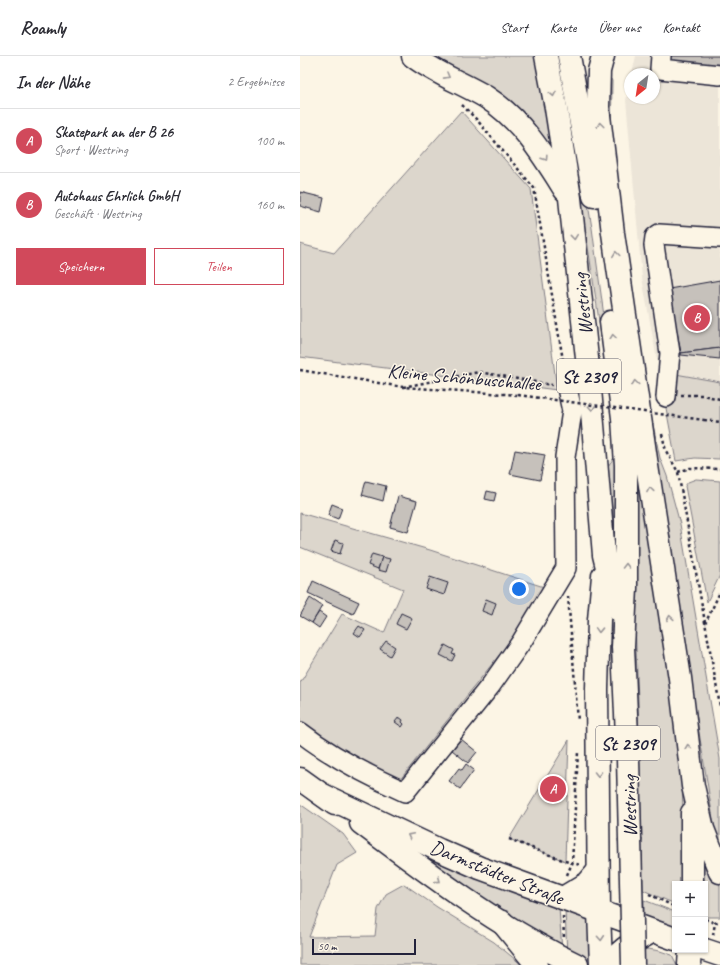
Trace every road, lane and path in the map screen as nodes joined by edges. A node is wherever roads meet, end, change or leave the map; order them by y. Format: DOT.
graph roads {
  1 [pos="413,56"];
  2 [pos="546,56"];
  3 [pos="569,56"];
  4 [pos="661,56"];
  5 [pos="600,68"];
  6 [pos="720,75"];
  7 [pos="461,104"];
  8 [pos="592,183"];
  9 [pos="570,198"];
  10 [pos="613,233"];
  11 [pos="720,238"];
  12 [pos="300,370"];
  13 [pos="403,387"];
  14 [pos="567,388"];
  15 [pos="666,397"];
  16 [pos="720,399"];
  17 [pos="720,422"];
  18 [pos="720,469"];
  19 [pos="678,472"];
  20 [pos="604,555"];
  21 [pos="566,568"];
  22 [pos="720,592"];
  23 [pos="705,625"];
  24 [pos="623,647"];
  25 [pos="579,727"];
  26 [pos="300,732"];
  27 [pos="578,750"];
  28 [pos="300,779"];
  29 [pos="693,786"];
  30 [pos="323,795"];
  31 [pos="598,871"];
  32 [pos="720,872"];
  33 [pos="692,881"];
  34 [pos="562,898"];
  35 [pos="599,912"];
  36 [pos="708,920"];
  37 [pos="502,922"];
  38 [pos="715,923"];
  39 [pos="652,932"];
  40 [pos="672,938"];
  41 [pos="708,951"];
  42 [pos="690,953"];
  43 [pos="720,955"];
  44 [pos="571,962"];
  45 [pos="537,965"];
  46 [pos="602,965"];
  47 [pos="609,965"];
  48 [pos="633,965"];
  49 [pos="690,965"];
  1 -- 9 [label="main road, one-way"];
  2 -- 9 [label="main road, Westring / St 2309, one-way"];
  3 -- 8 [label="main road, Westring"];
  4 -- 6 [label="lane"];
  10 -- 5 [label="main road, one-way"];
  7 -- 14 [label="path"];
  8 -- 10 [label="main road"];
  24 -- 8 [label="main road, Westring / St 2309, one-way"];
  9 -- 20 [label="main road, Westring / St 2309, one-way"];
  29 -- 10 [label="main road, one-way"];
  11 -- 15 [label="lane"];
  12 -- 13 [label="path, Kleine Schönbuschallee"];
  13 -- 14 [label="path"];
  13 -- 17 [label="path, Kleine Schönbuschallee, bridge"];
  14 -- 21 [label="lane"];
  15 -- 16 [label="path"];
  18 -- 19 [label="path"];
  20 -- 24 [label="main road, Westring / St 2309"];
  20 -- 31 [label="main road, one-way"];
  21 -- 25 [label="path"];
  21 -- 26 [label="lane"];
  22 -- 23 [label="path"];
  24 -- 48 [label="main road, Westring / St 2309, bridge"];
  27 -- 34 [label="path"];
  28 -- 30 [label="main road, Darmstädter Straße"];
  29 -- 32 [label="main road"];
  29 -- 33 [label="main road"];
  34 -- 30 [label="main road, Darmstädter Straße, one-way"];
  30 -- 37 [label="main road, Darmstädter Straße, one-way"];
  31 -- 34 [label="main road"];
  31 -- 35 [label="main road"];
  34 -- 35 [label="main road, Darmstädter Straße"];
  34 -- 44 [label="path"];
  35 -- 39 [label="main road, Darmstädter Straße"];
  35 -- 46 [label="main road, one-way"];
  36 -- 38 [label="path"];
  37 -- 44 [label="main road, Darmstädter Straße"];
  37 -- 45 [label="main road"];
  39 -- 40 [label="main road, Darmstädter Straße"];
  39 -- 47 [label="main road"];
  41 -- 43 [label="main road"];
  42 -- 49 [label="main road"];
}
